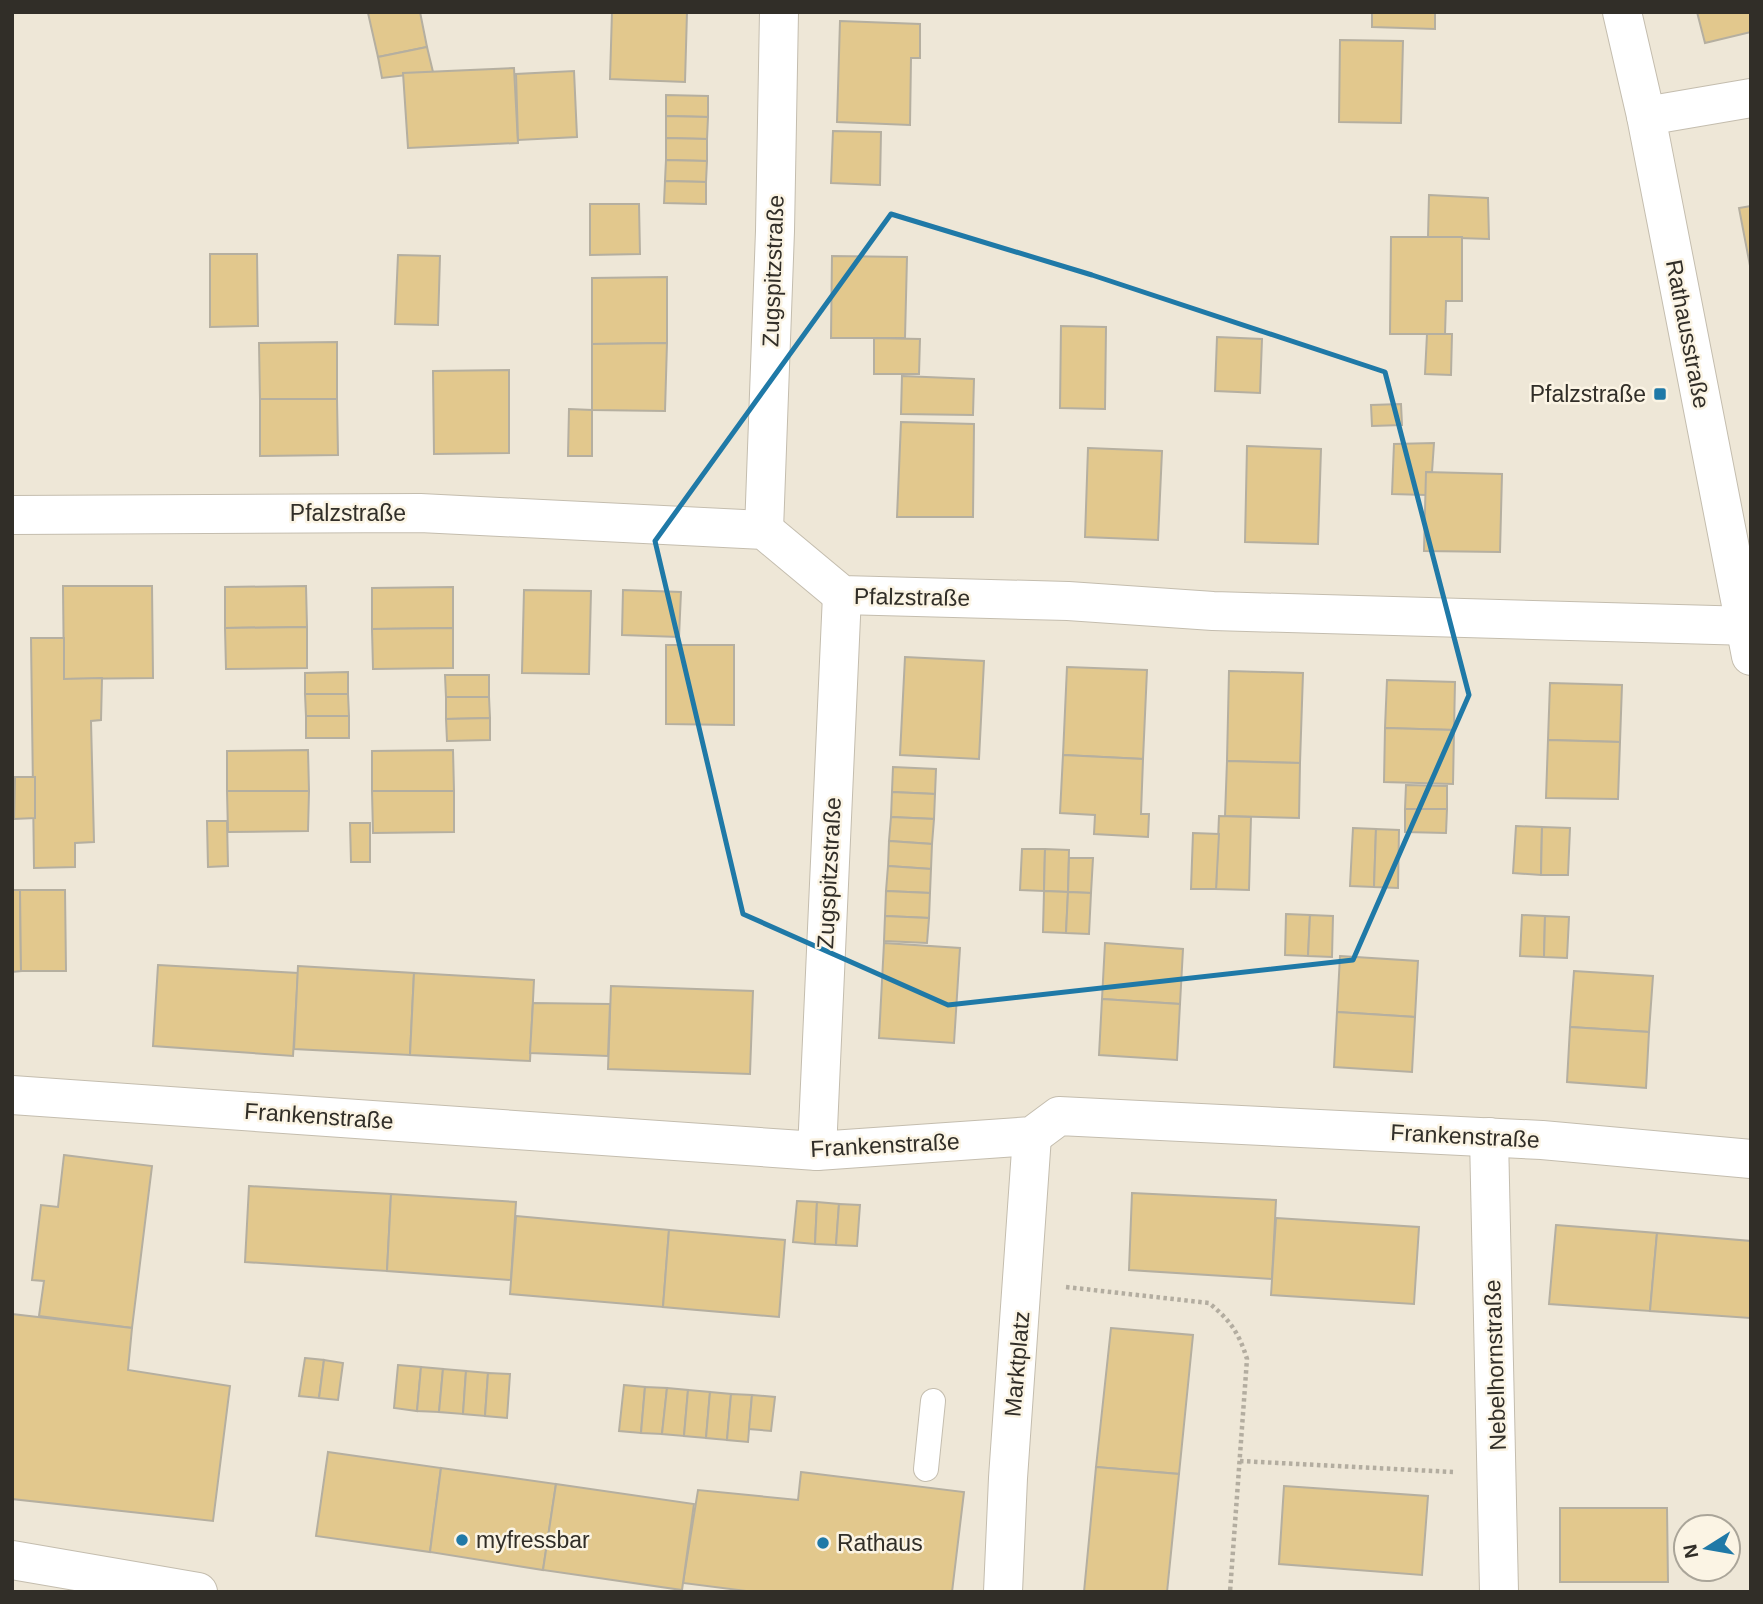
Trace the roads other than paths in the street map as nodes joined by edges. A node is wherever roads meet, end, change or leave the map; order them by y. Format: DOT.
graph roads {
  1 [pos="779,12"];
  2 [pos="1622,12"];
  3 [pos="1751,98"];
  4 [pos="1646,116"];
  5 [pos="12,515"];
  6 [pos="764,530"];
  7 [pos="842,595"];
  8 [pos="1749,636"];
  9 [pos="12,1095"];
  10 [pos="1032,1136"];
  11 [pos="1489,1137"];
  12 [pos="817,1151"];
  13 [pos="1751,1159"];
  14 [pos="933,1401"];
  15 [pos="926,1469"];
  16 [pos="12,1560"];
  17 [pos="198,1592"];
  18 [pos="1003,1592"];
  19 [pos="1499,1592"];
  1 -- 6 [label="street, Zugspitzstraße"];
  2 -- 4 [label="street, Rathausstraße"];
  3 -- 4 [label="street"];
  4 -- 8 [label="street, Rathausstraße"];
  5 -- 6 [label="street, Pfalzstraße"];
  6 -- 7 [label="street, Pfalzstraße"];
  7 -- 8 [label="street, Pfalzstraße"];
  7 -- 12 [label="street, Zugspitzstraße"];
  9 -- 12 [label="street, Frankenstraße"];
  10 -- 11 [label="street, Frankenstraße"];
  10 -- 12 [label="street, Frankenstraße"];
  10 -- 18 [label="street, Marktplatz"];
  11 -- 13 [label="street, Frankenstraße"];
  11 -- 19 [label="street, Nebelhornstraße"];
  14 -- 15 [label="lane"];
  16 -- 17 [label="street"];
}
